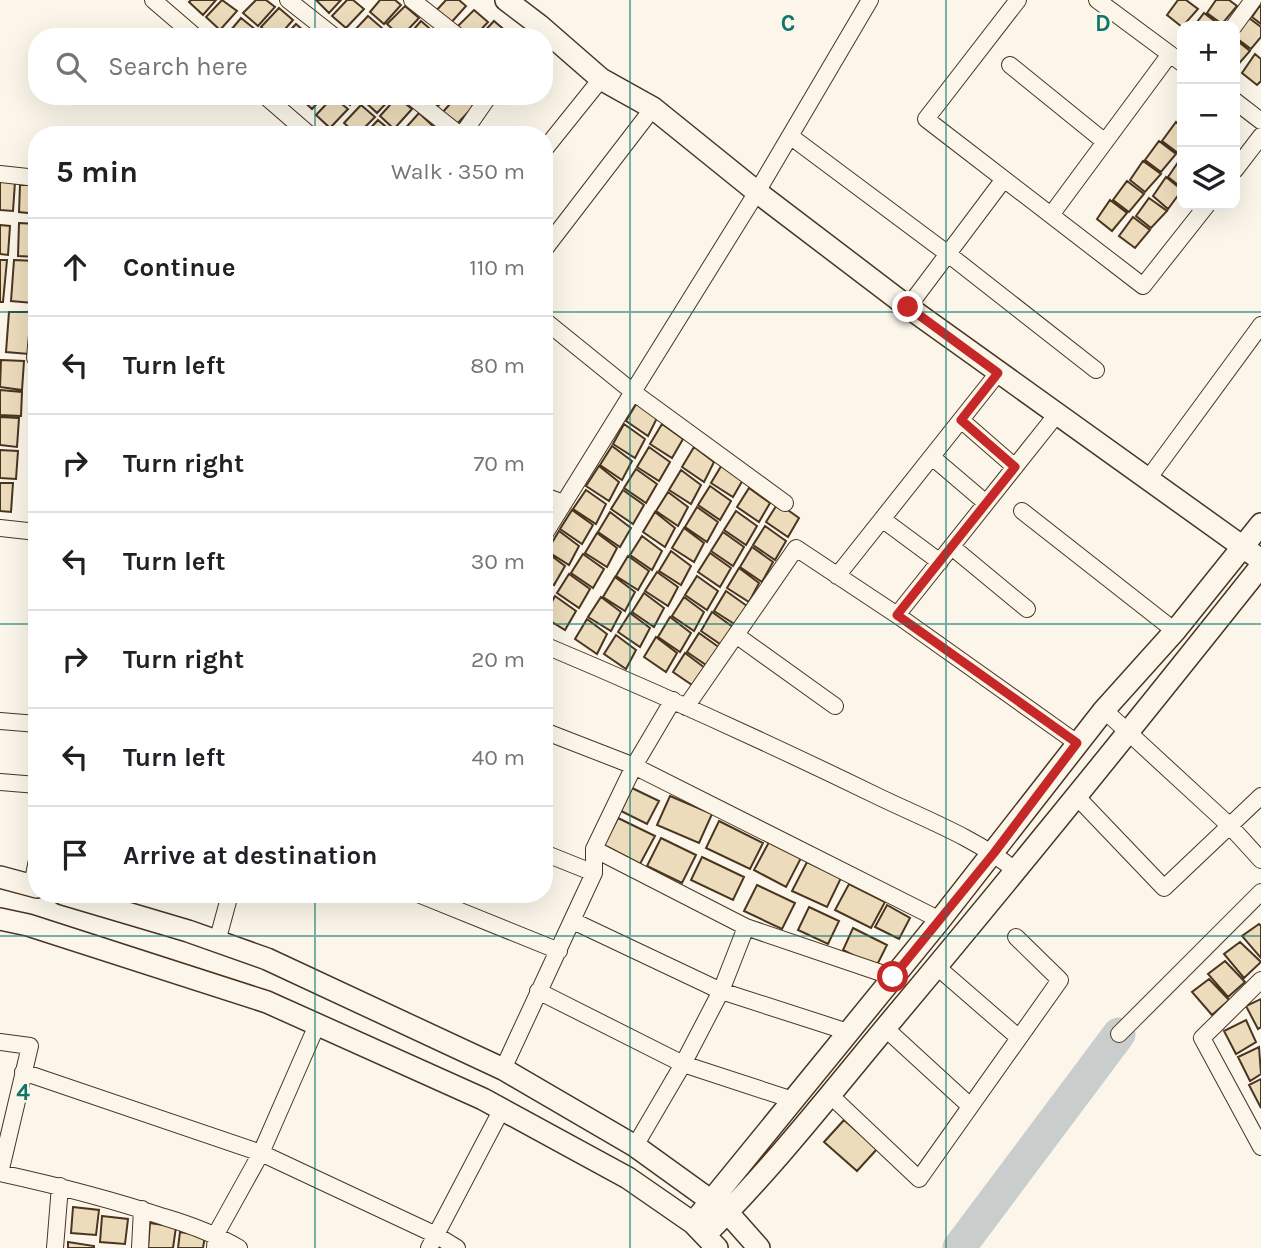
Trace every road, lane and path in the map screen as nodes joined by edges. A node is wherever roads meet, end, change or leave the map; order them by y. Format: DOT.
graph roads {
  1 [pos="153,0"];
  2 [pos="288,0"];
  3 [pos="412,0"];
  4 [pos="506,0"];
  5 [pos="870,0"];
  6 [pos="1018,0"];
  7 [pos="1097,0"];
  8 [pos="1253,0"];
  9 [pos="1238,21"];
  10 [pos="186,28"];
  11 [pos="324,28"];
  12 [pos="448,28"];
  13 [pos="532,28"];
  14 [pos="553,44"];
  15 [pos="1176,58"];
  16 [pos="1010,65"];
  17 [pos="601,79"];
  18 [pos="275,105"];
  19 [pos="423,105"];
  20 [pos="483,105"];
  21 [pos="1240,105"];
  22 [pos="653,108"];
  23 [pos="1261,121"];
  24 [pos="300,126"];
  25 [pos="449,126"];
  26 [pos="467,126"];
  27 [pos="790,136"];
  28 [pos="1261,136"];
  29 [pos="553,139"];
  30 [pos="1105,142"];
  31 [pos="1240,163"];
  32 [pos="0,174"];
  33 [pos="28,177"];
  34 [pos="1004,179"];
  35 [pos="757,192"];
  36 [pos="1203,210"];
  37 [pos="1051,215"];
  38 [pos="553,238"];
  39 [pos="948,254"];
  40 [pos="908,307"];
  41 [pos="1261,325"];
  42 [pos="553,327"];
  43 [pos="1096,370"];
  44 [pos="998,373"];
  45 [pos="633,392"];
  46 [pos="1057,414"];
  47 [pos="961,420"];
  48 [pos="932,457"];
  49 [pos="1015,467"];
  50 [pos="1148,479"];
  51 [pos="553,499"];
  52 [pos="564,503"];
  53 [pos="785,503"];
  54 [pos="986,503"];
  55 [pos="1021,511"];
  56 [pos="553,519"];
  57 [pos="882,519"];
  58 [pos="1261,524"];
  59 [pos="0,528"];
  60 [pos="28,532"];
  61 [pos="1243,546"];
  62 [pos="952,547"];
  63 [pos="1261,560"];
  64 [pos="940,562"];
  65 [pos="1261,566"];
  66 [pos="838,576"];
  67 [pos="1027,609"];
  68 [pos="897,615"];
  69 [pos="1175,631"];
  70 [pos="736,635"];
  71 [pos="553,649"];
  72 [pos="680,704"];
  73 [pos="835,706"];
  74 [pos="1104,710"];
  75 [pos="0,720"];
  76 [pos="28,723"];
  77 [pos="1128,733"];
  78 [pos="553,734"];
  79 [pos="1077,743"];
  80 [pos="634,766"];
  81 [pos="0,782"];
  82 [pos="28,784"];
  83 [pos="1261,796"];
  84 [pos="1077,797"];
  85 [pos="1230,826"];
  86 [pos="594,849"];
  87 [pos="994,853"];
  88 [pos="553,857"];
  89 [pos="1261,860"];
  90 [pos="1016,871"];
  91 [pos="594,873"];
  92 [pos="0,877"];
  93 [pos="28,884"];
  94 [pos="1261,892"];
  95 [pos="92,903"];
  96 [pos="228,903"];
  97 [pos="440,903"];
  98 [pos="0,919"];
  99 [pos="573,920"];
  100 [pos="940,920"];
  101 [pos="746,927"];
  102 [pos="1016,937"];
  103 [pos="217,942"];
  104 [pos="559,951"];
  105 [pos="936,966"];
  106 [pos="893,977"];
  107 [pos="1261,980"];
  108 [pos="538,991"];
  109 [pos="721,991"];
  110 [pos="317,1024"];
  111 [pos="885,1028"];
  112 [pos="848,1032"];
  113 [pos="1119,1034"];
  114 [pos="1019,1038"];
  115 [pos="0,1042"];
  116 [pos="683,1064"];
  117 [pos="503,1069"];
  118 [pos="23,1072"];
  119 [pos="830,1095"];
  120 [pos="793,1100"];
  121 [pos="970,1106"];
  122 [pos="502,1109"];
  123 [pos="635,1146"];
  124 [pos="1261,1147"];
  125 [pos="261,1153"];
  126 [pos="0,1173"];
  127 [pos="60,1186"];
  128 [pos="719,1207"];
  129 [pos="142,1209"];
  130 [pos="705,1235"];
  131 [pos="215,1241"];
  132 [pos="433,1242"];
  133 [pos="55,1248"];
  134 [pos="140,1248"];
  135 [pos="239,1248"];
  136 [pos="457,1248"];
  137 [pos="758,1248"];
  1 -- 10 [label="street"];
  2 -- 11 [label="street"];
  3 -- 12 [label="street"];
  4 -- 13 [label="street"];
  5 -- 27 [label="street"];
  6 -- 34 [label="street"];
  7 -- 15 [label="street"];
  8 -- 9 [label="street"];
  14 -- 17 [label="street"];
  15 -- 30 [label="street"];
  16 -- 30 [label="street"];
  17 -- 22 [label="street"];
  17 -- 29 [label="street"];
  18 -- 24 [label="street"];
  19 -- 25 [label="street"];
  20 -- 26 [label="street"];
  21 -- 23 [label="street"];
  22 -- 35 [label="street"];
  22 -- 38 [label="street"];
  27 -- 35 [label="street"];
  27 -- 39 [label="street"];
  28 -- 31 [label="street"];
  30 -- 37 [label="street"];
  32 -- 33 [label="street"];
  34 -- 37 [label="street"];
  34 -- 39 [label="street"];
  35 -- 40 [label="street"];
  35 -- 45 [label="street"];
  36 -- 37 [label="street"];
  39 -- 40 [label="street"];
  39 -- 43 [label="street"];
  40 -- 44 [label="street"];
  41 -- 50 [label="street"];
  42 -- 45 [label="street"];
  44 -- 46 [label="street"];
  44 -- 47 [label="street"];
  45 -- 52 [label="street"];
  45 -- 53 [label="street"];
  46 -- 49 [label="street"];
  46 -- 50 [label="street"];
  47 -- 48 [label="street"];
  47 -- 49 [label="street"];
  48 -- 54 [label="street"];
  48 -- 57 [label="street"];
  49 -- 54 [label="street"];
  50 -- 61 [label="street"];
  51 -- 52 [label="street"];
  52 -- 56 [label="street"];
  54 -- 62 [label="street"];
  55 -- 69 [label="street"];
  57 -- 64 [label="street"];
  57 -- 66 [label="street"];
  58 -- 61 [label="street"];
  59 -- 60 [label="street"];
  61 -- 63 [label="street"];
  61 -- 69 [label="street"];
  62 -- 64 [label="street"];
  62 -- 67 [label="street"];
  64 -- 68 [label="street"];
  65 -- 77 [label="street"];
  66 -- 68 [label="street"];
  66 -- 70 [label="street"];
  68 -- 79 [label="street"];
  69 -- 74 [label="street"];
  70 -- 72 [label="street"];
  70 -- 73 [label="street"];
  71 -- 72 [label="street"];
  72 -- 80 [label="street"];
  72 -- 87 [label="street"];
  74 -- 77 [label="street"];
  74 -- 79 [label="street"];
  75 -- 76 [label="street"];
  77 -- 84 [label="street"];
  77 -- 85 [label="street"];
  78 -- 80 [label="street"];
  79 -- 87 [label="street"];
  80 -- 86 [label="street"];
  80 -- 100 [label="street"];
  81 -- 82 [label="street"];
  83 -- 85 [label="street"];
  84 -- 85 [label="street"];
  84 -- 90 [label="street"];
  85 -- 89 [label="street"];
  86 -- 91 [label="street"];
  86 -- 101 [label="street"];
  87 -- 90 [label="street"];
  87 -- 100 [label="street"];
  88 -- 91 [label="street"];
  90 -- 105 [label="street"];
  91 -- 99 [label="street"];
  92 -- 93 [label="street"];
  94 -- 113 [label="street"];
  95 -- 103 [label="street"];
  96 -- 103 [label="street"];
  97 -- 104 [label="street"];
  98 -- 110 [label="street"];
  99 -- 104 [label="street"];
  99 -- 109 [label="street"];
  100 -- 106 [label="street"];
  101 -- 106 [label="street"];
  101 -- 109 [label="street"];
  102 -- 114 [label="street"];
  103 -- 117 [label="street"];
  104 -- 108 [label="street"];
  105 -- 111 [label="street"];
  105 -- 114 [label="street"];
  106 -- 112 [label="street"];
  107 -- 124 [label="street"];
  108 -- 116 [label="street"];
  108 -- 117 [label="street"];
  109 -- 112 [label="street"];
  109 -- 116 [label="street"];
  110 -- 122 [label="street"];
  110 -- 125 [label="street"];
  111 -- 119 [label="street"];
  111 -- 121 [label="street"];
  112 -- 120 [label="street"];
  114 -- 121 [label="street"];
  115 -- 118 [label="street"];
  116 -- 120 [label="street"];
  116 -- 123 [label="street"];
  117 -- 123 [label="street"];
  118 -- 125 [label="street"];
  118 -- 126 [label="street"];
  119 -- 121 [label="street"];
  119 -- 128 [label="street"];
  120 -- 128 [label="street"];
  122 -- 130 [label="street"];
  122 -- 132 [label="street"];
  123 -- 128 [label="street"];
  125 -- 131 [label="street"];
  125 -- 132 [label="street"];
  126 -- 127 [label="street"];
  127 -- 129 [label="street"];
  127 -- 133 [label="street"];
  128 -- 130 [label="street"];
  128 -- 137 [label="street"];
  129 -- 131 [label="street"];
  129 -- 134 [label="street"];
  131 -- 135 [label="street"];
  132 -- 136 [label="street"];
}
